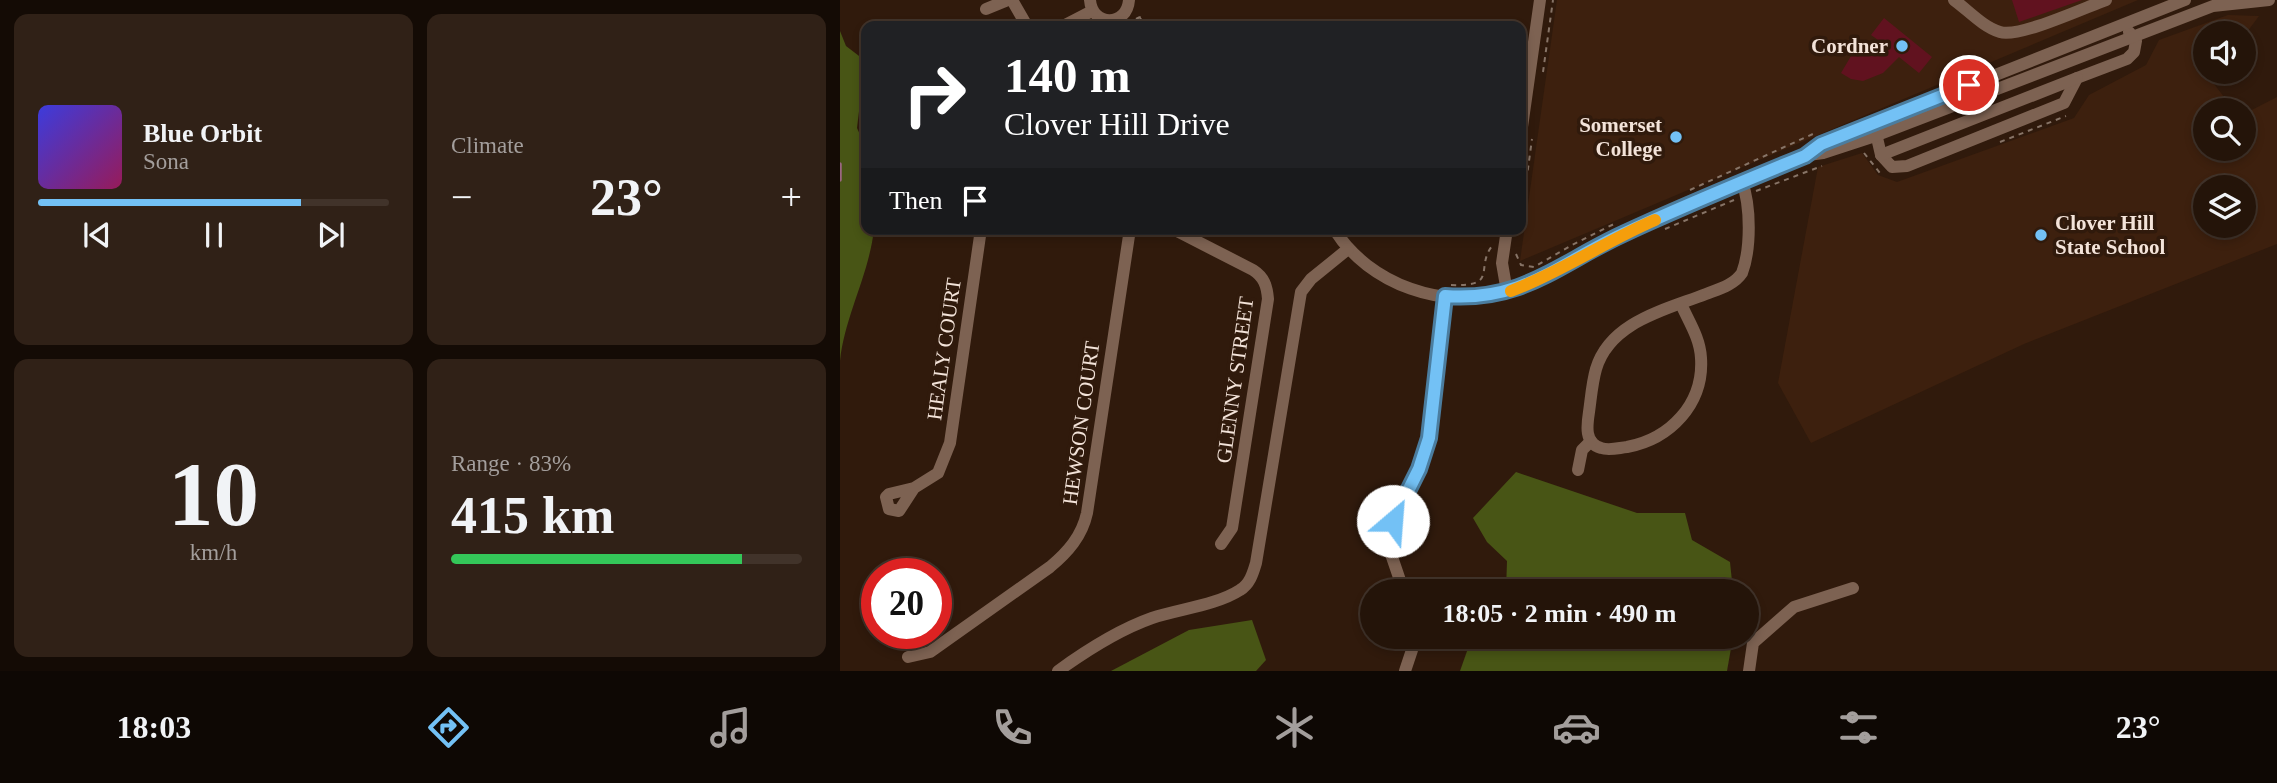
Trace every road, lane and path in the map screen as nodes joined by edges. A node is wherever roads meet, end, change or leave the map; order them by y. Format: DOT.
graph roads {
  1 [pos="1010,0"];
  2 [pos="1129,0"];
  3 [pos="1540,0"];
  4 [pos="1954,0"];
  5 [pos="2106,0"];
  6 [pos="2185,0"];
  7 [pos="2269,0"];
  8 [pos="1091,5"];
  9 [pos="986,9"];
  10 [pos="1131,20"];
  11 [pos="1024,21"];
  12 [pos="1070,21"];
  13 [pos="2116,27"];
  14 [pos="2134,36"];
  15 [pos="2077,78"];
  16 [pos="1526,99"];
  17 [pos="1878,121"];
  18 [pos="1875,136"];
  19 [pos="1881,155"];
  20 [pos="1805,156"];
  21 [pos="1742,182"];
  22 [pos="980,235"];
  23 [pos="1129,235"];
  24 [pos="1185,235"];
  25 [pos="1338,235"];
  26 [pos="1506,235"];
  27 [pos="1498,247"];
  28 [pos="1348,249"];
  29 [pos="1447,290"];
  30 [pos="1507,292"];
  31 [pos="1681,304"];
  32 [pos="1591,441"];
  33 [pos="1577,470"];
  34 [pos="914,488"];
  35 [pos="1221,544"];
  36 [pos="1400,579"];
  37 [pos="1853,588"];
  38 [pos="1412,649"];
  39 [pos="908,657"];
  40 [pos="1058,671"];
  41 [pos="1405,671"];
  42 [pos="1749,671"];
  1 -- 9 [label="street"];
  1 -- 11 [label="street"];
  2 -- 10 [label="street"];
  3 -- 16 [label="street"];
  4 -- 5 [label="street"];
  6 -- 13 [label="street"];
  7 -- 14 [label="street"];
  8 -- 10 [label="street"];
  8 -- 12 [label="street"];
  13 -- 14 [label="street"];
  13 -- 17 [label="street"];
  14 -- 15 [label="street"];
  14 -- 18 [label="street"];
  15 -- 19 [label="street"];
  15 -- 19 [label="street"];
  17 -- 18 [label="street"];
  17 -- 20 [label="street"];
  18 -- 19 [label="street"];
  18 -- 20 [label="street"];
  20 -- 21 [label="street"];
  21 -- 30 [label="street"];
  21 -- 31 [label="street"];
  22 -- 34 [label="street, HEALY COURT"];
  23 -- 39 [label="street, HEWSON COURT"];
  24 -- 35 [label="street, GLENNY STREET"];
  25 -- 28 [label="street"];
  26 -- 30 [label="street"];
  27 -- 29 [label="path"];
  28 -- 29 [label="street"];
  28 -- 40 [label="street"];
  29 -- 30 [label="street"];
  29 -- 36 [label="street"];
  31 -- 32 [label="street"];
  31 -- 32 [label="street"];
  32 -- 33 [label="street"];
  37 -- 42 [label="street"];
  38 -- 41 [label="street"];
}
